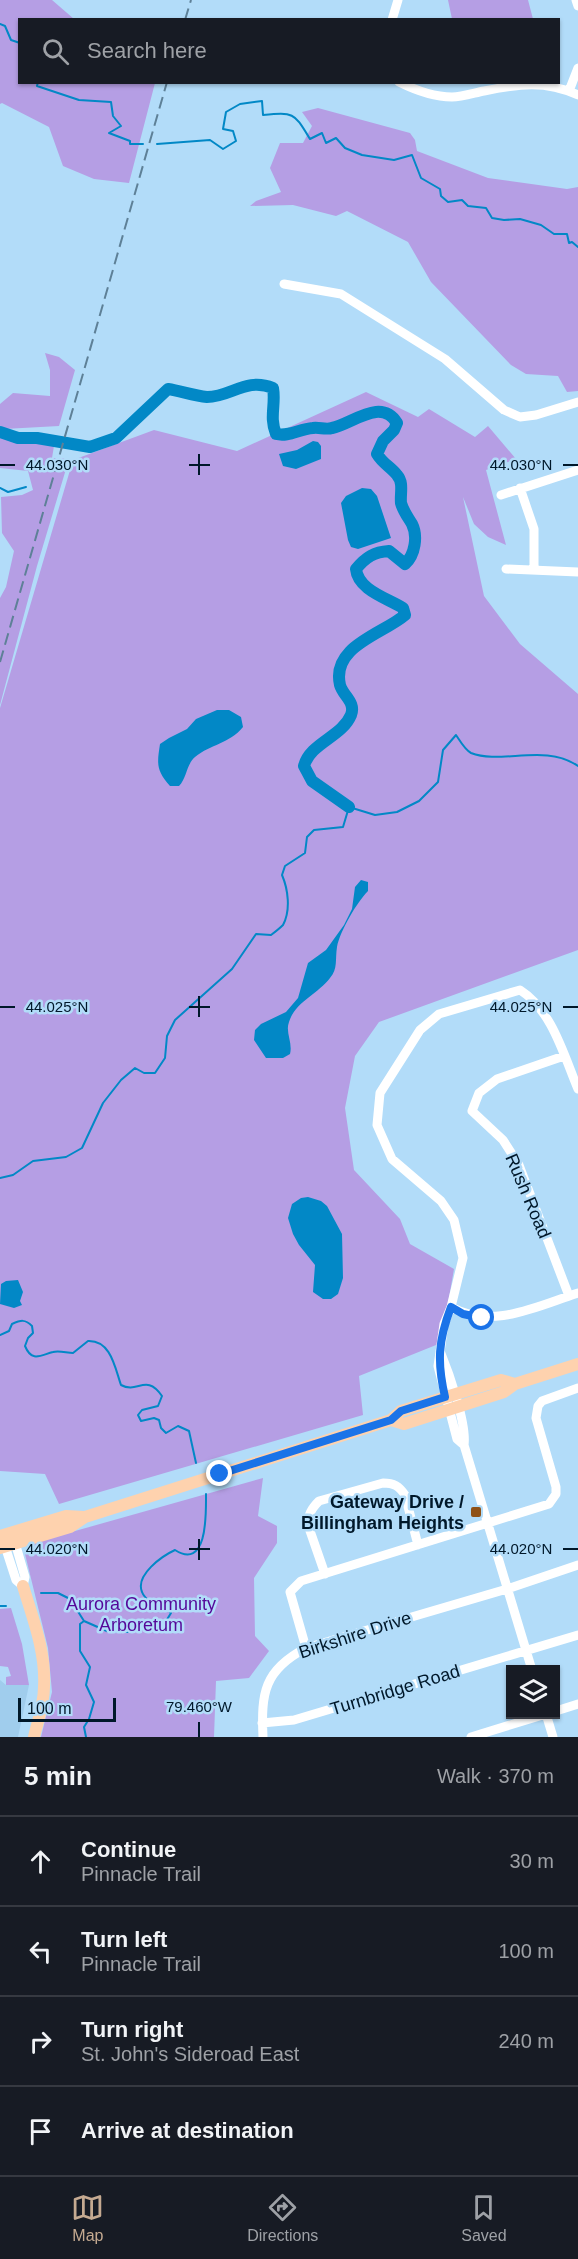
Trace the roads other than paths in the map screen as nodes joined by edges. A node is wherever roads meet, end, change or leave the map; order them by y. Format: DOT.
graph roads {
  1 [pos="398,0"];
  2 [pos="576,0"];
  3 [pos="578,6"];
  4 [pos="393,18"];
  5 [pos="578,68"];
  6 [pos="404,84"];
  7 [pos="540,84"];
  8 [pos="540,84"];
  9 [pos="574,93"];
  10 [pos="284,284"];
  11 [pos="578,402"];
  12 [pos="578,470"];
  13 [pos="520,488"];
  14 [pos="501,495"];
  15 [pos="506,569"];
  16 [pos="534,570"];
  17 [pos="578,572"];
  18 [pos="564,1056"];
  19 [pos="578,1089"];
  20 [pos="573,1294"];
  21 [pos="451,1307"];
  22 [pos="578,1364"];
  23 [pos="578,1388"];
  24 [pos="452,1402"];
  25 [pos="487,1522"];
  26 [pos="11,1539"];
  27 [pos="418,1545"];
  28 [pos="578,1565"];
  29 [pos="325,1574"];
  30 [pos="23,1586"];
  31 [pos="507,1589"];
  32 [pos="578,1635"];
  33 [pos="306,1648"];
  34 [pos="526,1651"];
  35 [pos="530,1665"];
  36 [pos="578,1704"];
  37 [pos="560,1709"];
  38 [pos="530,1719"];
  39 [pos="548,1719"];
  40 [pos="262,1723"];
  41 [pos="34,1737"];
  42 [pos="262,1737"];
  43 [pos="471,1737"];
  44 [pos="553,1737"];
  1 -- 4 [label="street"];
  2 -- 3 [label="street"];
  5 -- 9 [label="street"];
  6 -- 8 [label="street"];
  7 -- 9 [label="street"];
  10 -- 11 [label="street"];
  12 -- 13 [label="street"];
  13 -- 14 [label="street"];
  13 -- 16 [label="street"];
  15 -- 16 [label="street"];
  16 -- 17 [label="street"];
  18 -- 19 [label="street"];
  18 -- 20 [label="street, Rush Road"];
  18 -- 21 [label="street"];
  20 -- 21 [label="street"];
  21 -- 24 [label="street"];
  22 -- 24 [label="main road"];
  23 -- 25 [label="street"];
  24 -- 25 [label="street"];
  24 -- 26 [label="main road"];
  25 -- 27 [label="street"];
  25 -- 31 [label="street"];
  26 -- 30 [label="street"];
  27 -- 29 [label="street"];
  27 -- 29 [label="street"];
  28 -- 31 [label="street, Birkshire Drive"];
  29 -- 33 [label="street"];
  30 -- 41 [label="main road"];
  31 -- 33 [label="street, Birkshire Drive"];
  31 -- 34 [label="street"];
  32 -- 34 [label="street, Turnbridge Road"];
  33 -- 40 [label="street, Birkshire Drive"];
  34 -- 35 [label="street"];
  34 -- 40 [label="street, Turnbridge Road"];
  36 -- 37 [label="street"];
  38 -- 43 [label="street"];
  39 -- 44 [label="street"];
  40 -- 42 [label="street, Birkshire Drive"];
}
